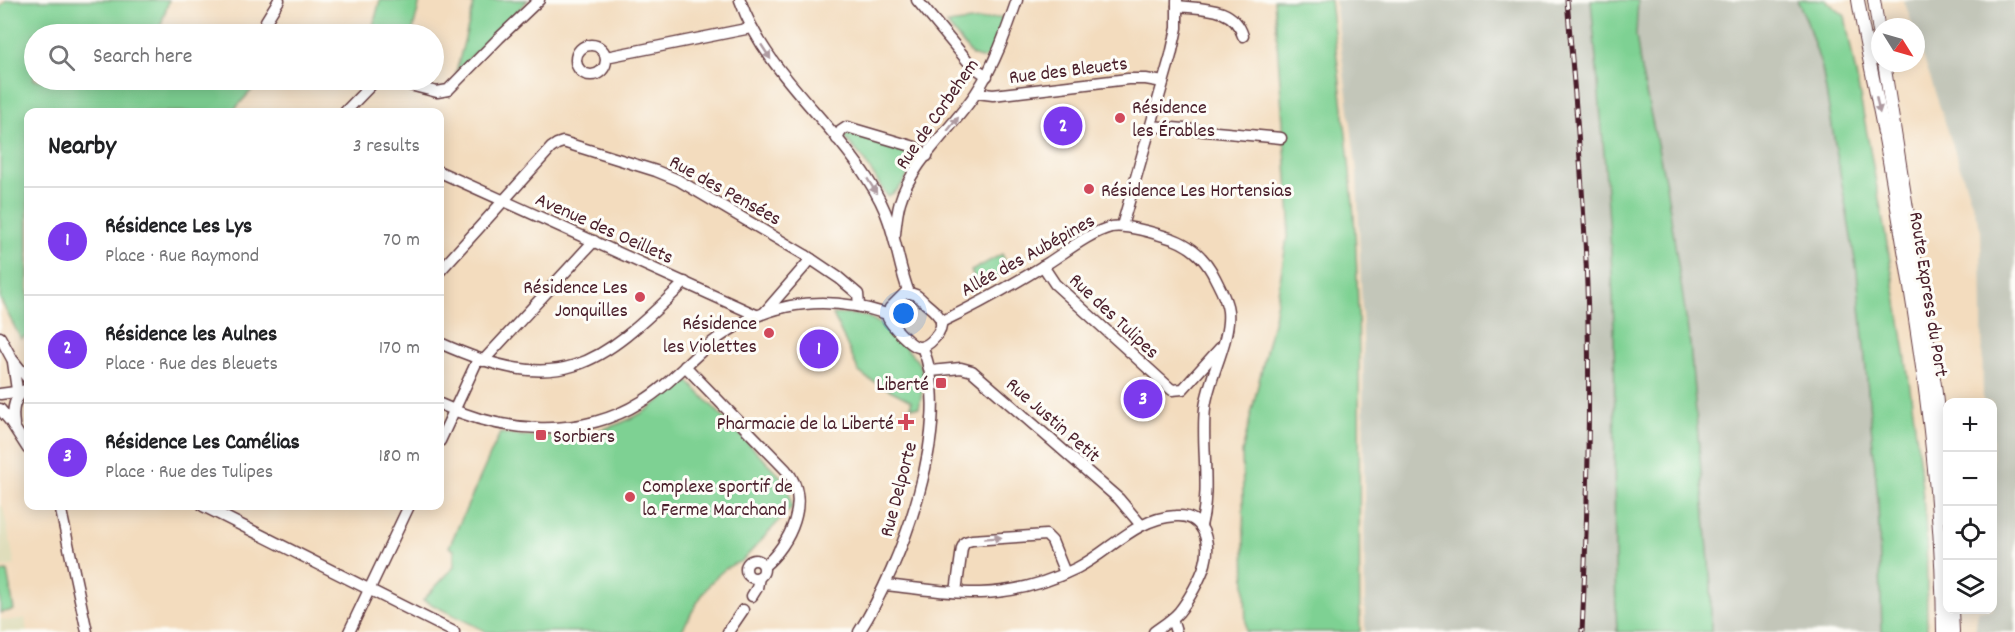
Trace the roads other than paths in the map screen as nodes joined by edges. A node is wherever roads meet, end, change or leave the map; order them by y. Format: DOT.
graph roads {
  1 [pos="279,0"];
  2 [pos="539,0"];
  3 [pos="740,0"];
  4 [pos="917,0"];
  5 [pos="1017,0"];
  6 [pos="1858,0"];
  7 [pos="1875,2"];
  8 [pos="1177,3"];
  9 [pos="1877,18"];
  10 [pos="266,24"];
  11 [pos="752,28"];
  12 [pos="1243,36"];
  13 [pos="606,57"];
  14 [pos="1885,72"];
  15 [pos="987,76"];
  16 [pos="1163,82"];
  17 [pos="366,90"];
  18 [pos="430,90"];
  19 [pos="977,93"];
  20 [pos="349,108"];
  21 [pos="1151,126"];
  22 [pos="1281,138"];
  23 [pos="837,139"];
  24 [pos="927,156"];
  25 [pos="444,174"];
  26 [pos="504,201"];
  27 [pos="1122,226"];
  28 [pos="594,241"];
  29 [pos="896,249"];
  30 [pos="811,259"];
  31 [pos="1043,266"];
  32 [pos="444,267"];
  33 [pos="685,282"];
  34 [pos="909,293"];
  35 [pos="859,306"];
  36 [pos="760,313"];
  37 [pos="887,314"];
  38 [pos="941,322"];
  39 [pos="0,337"];
  40 [pos="444,345"];
  41 [pos="1222,346"];
  42 [pos="921,347"];
  43 [pos="12,359"];
  44 [pos="480,360"];
  45 [pos="685,366"];
  46 [pos="15,371"];
  47 [pos="931,371"];
  48 [pos="24,374"];
  49 [pos="22,392"];
  50 [pos="0,394"];
  51 [pos="444,406"];
  52 [pos="0,409"];
  53 [pos="454,411"];
  54 [pos="15,428"];
  55 [pos="444,432"];
  56 [pos="24,443"];
  57 [pos="1943,460"];
  58 [pos="61,510"];
  59 [pos="211,510"];
  60 [pos="407,510"];
  61 [pos="1142,525"];
  62 [pos="1201,526"];
  63 [pos="1065,573"];
  64 [pos="885,585"];
  65 [pos="369,590"];
  66 [pos="956,592"];
  67 [pos="752,596"];
  68 [pos="743,610"];
  69 [pos="1952,614"];
  70 [pos="1172,619"];
  71 [pos="87,632"];
  72 [pos="349,632"];
  73 [pos="454,632"];
  74 [pos="728,632"];
  75 [pos="859,632"];
  76 [pos="1154,632"];
  77 [pos="1176,632"];
  78 [pos="1943,632"];
  79 [pos="1953,632"];
  1 -- 10 [label="street"];
  2 -- 18 [label="street"];
  3 -- 11 [label="street"];
  4 -- 15 [label="street"];
  5 -- 15 [label="street, Rue de Corbehem"];
  6 -- 78 [label="main road, Route Express du Port, one-way"];
  7 -- 9 [label="main road"];
  8 -- 12 [label="street"];
  8 -- 16 [label="street"];
  11 -- 13 [label="street"];
  11 -- 23 [label="street, one-way"];
  14 -- 57 [label="main road, Route Express du Port"];
  15 -- 19 [label="street, Rue de Corbehem"];
  16 -- 19 [label="street, Rue des Bleuets"];
  16 -- 21 [label="street"];
  17 -- 20 [label="street"];
  24 -- 19 [label="street, Rue de Corbehem, one-way"];
  21 -- 22 [label="street"];
  21 -- 27 [label="street"];
  23 -- 24 [label="street"];
  23 -- 29 [label="street, one-way"];
  24 -- 29 [label="street, Rue de Corbehem"];
  25 -- 26 [label="street, Avenue des Oeillets"];
  26 -- 28 [label="street, Avenue des Oeillets"];
  26 -- 30 [label="street, Rue des Pensées"];
  26 -- 32 [label="street, Rue des Pensées"];
  27 -- 31 [label="street, Allée des Aubépines"];
  27 -- 41 [label="street, Allée des Aubépines"];
  28 -- 33 [label="street, Avenue des Oeillets"];
  28 -- 44 [label="street"];
  29 -- 34 [label="street"];
  30 -- 35 [label="street, Rue des Pensées"];
  30 -- 36 [label="street"];
  31 -- 38 [label="street, Allée des Aubépines"];
  31 -- 41 [label="street, Rue des Tulipes"];
  33 -- 36 [label="street, Avenue des Oeillets"];
  33 -- 44 [label="street"];
  34 -- 37 [label="street"];
  34 -- 38 [label="street"];
  35 -- 36 [label="street"];
  35 -- 37 [label="street"];
  36 -- 45 [label="street"];
  37 -- 42 [label="street"];
  38 -- 42 [label="street"];
  39 -- 43 [label="street"];
  40 -- 44 [label="street"];
  41 -- 62 [label="street"];
  42 -- 47 [label="street, Rue Delporte"];
  43 -- 46 [label="street"];
  43 -- 48 [label="street"];
  44 -- 53 [label="street"];
  45 -- 53 [label="street"];
  45 -- 67 [label="street"];
  46 -- 49 [label="street"];
  46 -- 50 [label="street"];
  47 -- 61 [label="street, Rue Justin Petit"];
  47 -- 64 [label="street, Rue Delporte"];
  49 -- 50 [label="street"];
  49 -- 54 [label="street"];
  51 -- 53 [label="street"];
  52 -- 54 [label="street"];
  53 -- 55 [label="street"];
  54 -- 56 [label="street"];
  58 -- 71 [label="street"];
  59 -- 65 [label="street"];
  60 -- 65 [label="street"];
  61 -- 62 [label="street"];
  61 -- 63 [label="street"];
  62 -- 70 [label="street"];
  63 -- 66 [label="street"];
  66 -- 63 [label="street, one-way"];
  64 -- 66 [label="street"];
  64 -- 75 [label="street, Rue Delporte"];
  65 -- 72 [label="street"];
  65 -- 73 [label="street"];
  68 -- 74 [label="street"];
  69 -- 79 [label="main road"];
  70 -- 76 [label="street"];
  70 -- 77 [label="street"];
}
